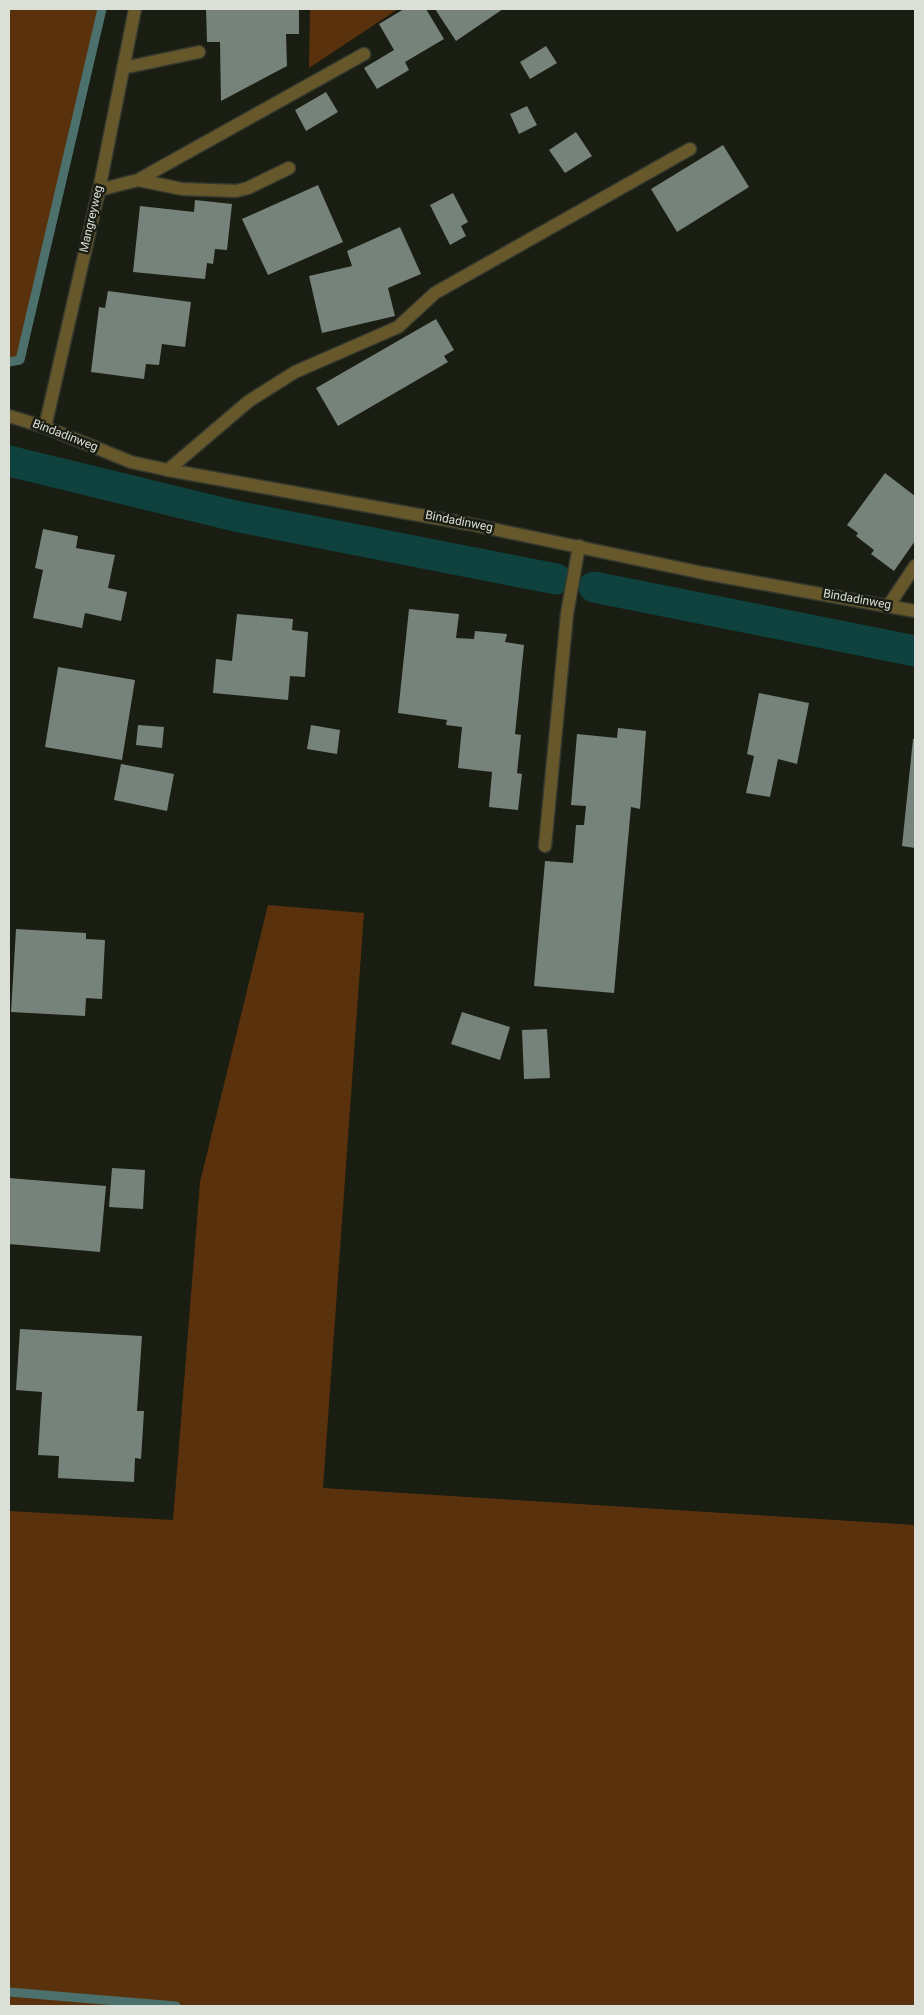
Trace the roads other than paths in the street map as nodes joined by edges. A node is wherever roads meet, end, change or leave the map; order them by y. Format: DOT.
graph roads {
  1 [pos="135,9"];
  2 [pos="199,52"];
  3 [pos="364,54"];
  4 [pos="123,68"];
  5 [pos="690,148"];
  6 [pos="290,168"];
  7 [pos="138,180"];
  8 [pos="99,190"];
  9 [pos="9,416"];
  10 [pos="45,427"];
  11 [pos="168,470"];
  12 [pos="579,546"];
  13 [pos="915,566"];
  14 [pos="889,605"];
  15 [pos="915,611"];
  16 [pos="545,846"];
  1 -- 4 [label="street, Mangreyweg"];
  2 -- 4 [label="street"];
  3 -- 7 [label="street"];
  4 -- 8 [label="street, Mangreyweg"];
  5 -- 11 [label="street"];
  6 -- 7 [label="street"];
  7 -- 8 [label="street"];
  8 -- 10 [label="street, Mangreyweg"];
  9 -- 10 [label="street, Bindadinweg"];
  10 -- 11 [label="street, Bindadinweg"];
  11 -- 12 [label="street, Bindadinweg"];
  12 -- 14 [label="street, Bindadinweg"];
  12 -- 16 [label="street"];
  13 -- 14 [label="street"];
  14 -- 15 [label="street, Bindadinweg"];
}
